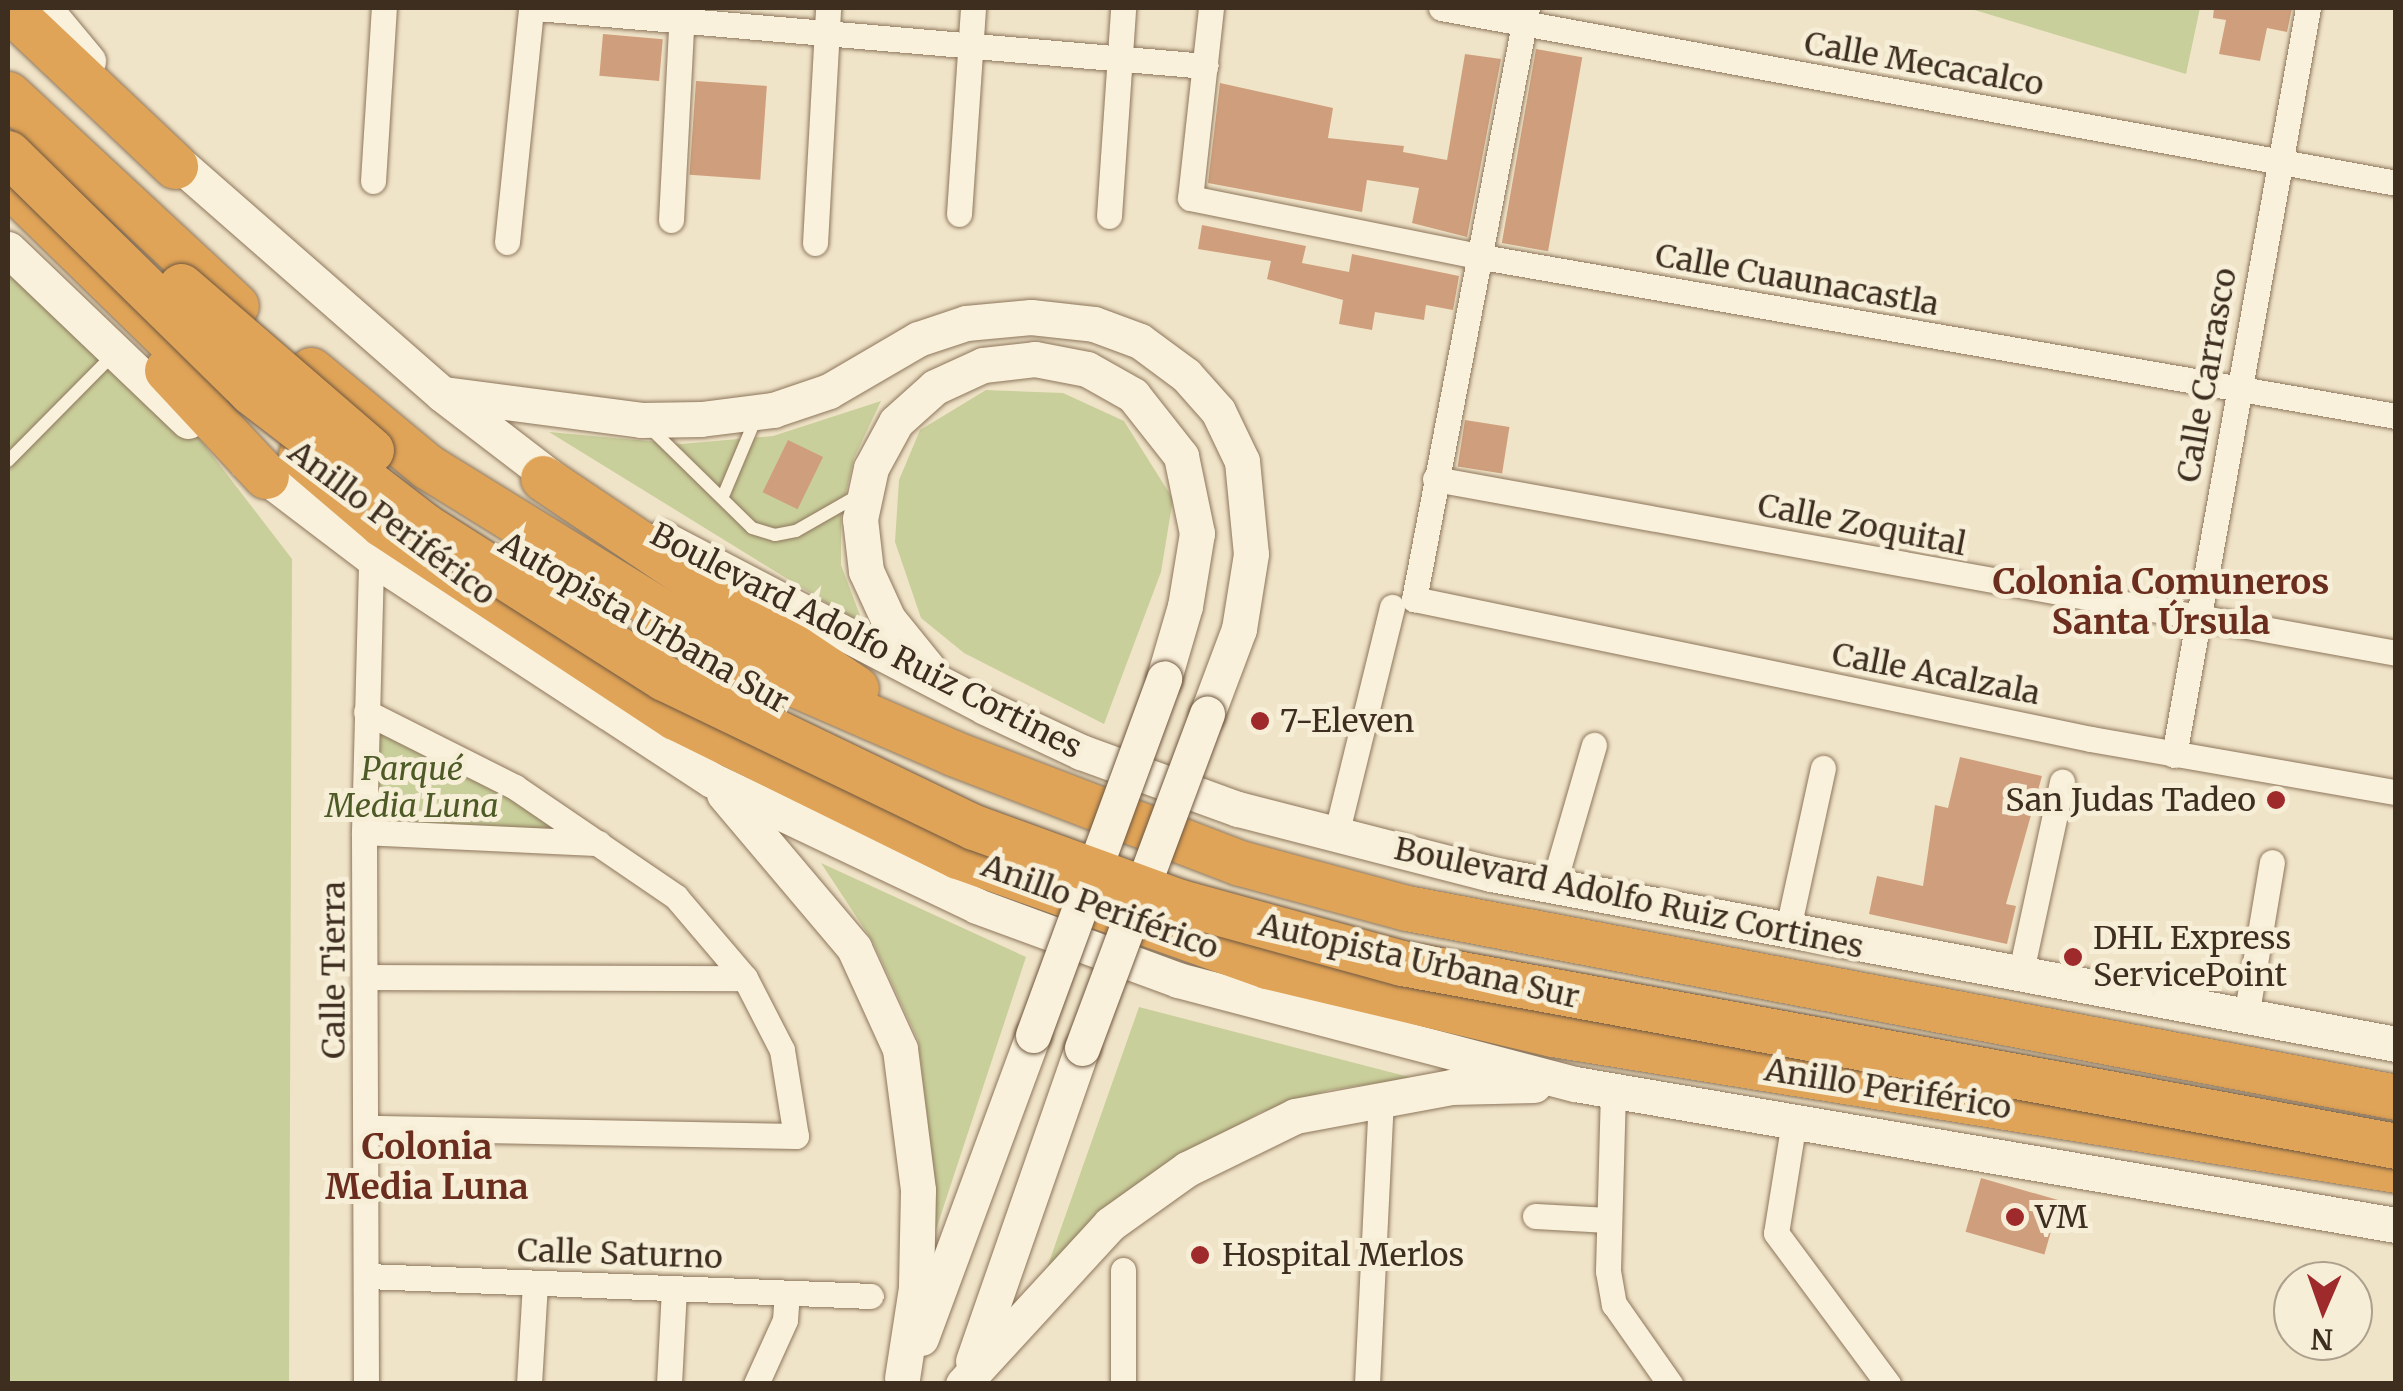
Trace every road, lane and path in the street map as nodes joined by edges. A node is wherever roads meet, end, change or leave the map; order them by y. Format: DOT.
graph roads {
  1 [pos="8,8"];
  2 [pos="44,8"];
  3 [pos="384,8"];
  4 [pos="534,8"];
  5 [pos="973,8"];
  6 [pos="1123,8"];
  7 [pos="1211,8"];
  8 [pos="1441,8"];
  9 [pos="2308,8"];
  10 [pos="682,13"];
  11 [pos="1526,15"];
  12 [pos="827,19"];
  13 [pos="970,46"];
  14 [pos="1118,59"];
  15 [pos="1205,66"];
  16 [pos="8,94"];
  17 [pos="8,123"];
  18 [pos="8,154"];
  19 [pos="2278,162"];
  20 [pos="175,166"];
  21 [pos="373,180"];
  22 [pos="2396,184"];
  23 [pos="8,185"];
  24 [pos="959,214"];
  25 [pos="1110,216"];
  26 [pos="671,220"];
  27 [pos="507,242"];
  28 [pos="815,242"];
  29 [pos="8,249"];
  30 [pos="1482,257"];
  31 [pos="116,352"];
  32 [pos="2238,390"];
  33 [pos="442,394"];
  34 [pos="759,411"];
  35 [pos="2396,416"];
  36 [pos="641,420"];
  37 [pos="8,462"];
  38 [pos="266,476"];
  39 [pos="543,478"];
  40 [pos="1435,479"];
  41 [pos="863,492"];
  42 [pos="724,494"];
  43 [pos="371,557"];
  44 [pos="1392,607"];
  45 [pos="2194,620"];
  46 [pos="2396,653"];
  47 [pos="540,670"];
  48 [pos="985,707"];
  49 [pos="366,712"];
  50 [pos="1594,744"];
  51 [pos="953,754"];
  52 [pos="2174,754"];
  53 [pos="1822,768"];
  54 [pos="712,780"];
  55 [pos="2062,780"];
  56 [pos="2396,792"];
  57 [pos="364,832"];
  58 [pos="1336,835"];
  59 [pos="599,843"];
  60 [pos="958,856"];
  61 [pos="2272,862"];
  62 [pos="1553,886"];
  63 [pos="1787,932"];
  64 [pos="370,976"];
  65 [pos="2020,976"];
  66 [pos="745,978"];
  67 [pos="2246,1017"];
  68 [pos="2396,1044"];
  69 [pos="1575,1084"];
  70 [pos="1613,1090"];
  71 [pos="2396,1098"];
  72 [pos="1381,1100"];
  73 [pos="2396,1116"];
  74 [pos="1794,1121"];
  75 [pos="366,1128"];
  76 [pos="2260,1145"];
  77 [pos="2396,1146"];
  78 [pos="2396,1170"];
  79 [pos="2396,1192"];
  80 [pos="1534,1216"];
  81 [pos="1609,1220"];
  82 [pos="2396,1225"];
  83 [pos="1123,1270"];
  84 [pos="367,1276"];
  85 [pos="535,1283"];
  86 [pos="674,1289"];
  87 [pos="787,1293"];
  88 [pos="871,1296"];
  89 [pos="965,1380"];
  90 [pos="900,1381"];
  91 [pos="366,1384"];
  92 [pos="529,1384"];
  93 [pos="669,1384"];
  94 [pos="756,1384"];
  95 [pos="1123,1384"];
  96 [pos="1367,1384"];
  97 [pos="1670,1384"];
  98 [pos="1888,1384"];
  1 -- 20 [label="highway"];
  2 -- 20 [label="main road, Boulevard Adolfo Ruiz Cortines"];
  3 -- 21 [label="street"];
  4 -- 10 [label="street"];
  4 -- 27 [label="street"];
  5 -- 13 [label="street"];
  6 -- 14 [label="street"];
  7 -- 15 [label="street"];
  8 -- 11 [label="street, Calle Mecacalco"];
  9 -- 19 [label="street, Calle Carrasco"];
  10 -- 12 [label="street"];
  10 -- 26 [label="street"];
  11 -- 19 [label="street, Calle Mecacalco"];
  11 -- 30 [label="street"];
  12 -- 13 [label="street"];
  12 -- 28 [label="street"];
  13 -- 14 [label="street"];
  13 -- 24 [label="street"];
  14 -- 15 [label="street"];
  14 -- 25 [label="street"];
  15 -- 30 [label="street, Calle Cuaunacastla"];
  16 -- 51 [label="highway, Anillo Periférico"];
  17 -- 73 [label="highway, Autopista Urbana Sur, bridge"];
  18 -- 77 [label="highway, Autopista Urbana Sur, bridge"];
  19 -- 22 [label="street, Calle Mecacalco"];
  19 -- 32 [label="street, Calle Carrasco"];
  20 -- 33 [label="main road, Boulevard Adolfo Ruiz Cortines"];
  23 -- 38 [label="highway"];
  23 -- 60 [label="highway, Anillo Periférico"];
  29 -- 31 [label="main road"];
  30 -- 32 [label="street, Calle Cuaunacastla"];
  30 -- 40 [label="street"];
  31 -- 37 [label="lane"];
  31 -- 38 [label="main road"];
  32 -- 35 [label="street, Calle Cuaunacastla"];
  32 -- 45 [label="street, Calle Carrasco"];
  33 -- 36 [label="main road"];
  33 -- 39 [label="main road, Boulevard Adolfo Ruiz Cortines"];
  34 -- 36 [label="main road"];
  34 -- 42 [label="lane"];
  34 -- 89 [label="main road, bridge"];
  36 -- 42 [label="lane"];
  38 -- 43 [label="main road"];
  39 -- 48 [label="main road, Boulevard Adolfo Ruiz Cortines"];
  39 -- 51 [label="highway"];
  40 -- 45 [label="street, Calle Zoquital"];
  40 -- 52 [label="street, Calle Acalzala"];
  41 -- 42 [label="lane"];
  41 -- 48 [label="main road"];
  41 -- 90 [label="main road, bridge"];
  43 -- 47 [label="main road"];
  43 -- 49 [label="street, Calle Tierra"];
  44 -- 58 [label="street"];
  45 -- 46 [label="street, Calle Zoquital"];
  45 -- 52 [label="street, Calle Carrasco"];
  47 -- 54 [label="main road"];
  47 -- 60 [label="highway"];
  48 -- 58 [label="main road, Boulevard Adolfo Ruiz Cortines"];
  49 -- 57 [label="street, Calle Tierra"];
  49 -- 59 [label="street"];
  50 -- 62 [label="street"];
  51 -- 71 [label="highway, Anillo Periférico"];
  52 -- 56 [label="street, Calle Acalzala"];
  53 -- 63 [label="street"];
  54 -- 69 [label="main road"];
  54 -- 90 [label="main road"];
  55 -- 65 [label="street"];
  57 -- 59 [label="street"];
  57 -- 64 [label="street, Calle Tierra"];
  58 -- 62 [label="main road, Boulevard Adolfo Ruiz Cortines"];
  59 -- 66 [label="street"];
  60 -- 76 [label="highway, Anillo Periférico"];
  61 -- 67 [label="street"];
  62 -- 63 [label="main road, Boulevard Adolfo Ruiz Cortines"];
  63 -- 65 [label="main road, Boulevard Adolfo Ruiz Cortines"];
  64 -- 66 [label="street"];
  64 -- 75 [label="street, Calle Tierra"];
  65 -- 67 [label="main road, Boulevard Adolfo Ruiz Cortines"];
  66 -- 75 [label="street"];
  67 -- 68 [label="main road, Boulevard Adolfo Ruiz Cortines"];
  69 -- 70 [label="main road"];
  69 -- 72 [label="main road"];
  70 -- 74 [label="main road"];
  70 -- 81 [label="street"];
  72 -- 89 [label="main road"];
  72 -- 96 [label="street"];
  74 -- 82 [label="main road"];
  74 -- 98 [label="street"];
  75 -- 84 [label="street, Calle Tierra"];
  76 -- 78 [label="highway, Anillo Periférico"];
  76 -- 79 [label="highway"];
  80 -- 81 [label="street"];
  81 -- 97 [label="street"];
  83 -- 95 [label="street"];
  84 -- 85 [label="street, Calle Saturno"];
  84 -- 91 [label="street, Calle Tierra"];
  85 -- 86 [label="street, Calle Saturno"];
  85 -- 92 [label="street"];
  86 -- 87 [label="street, Calle Saturno"];
  86 -- 93 [label="street"];
  87 -- 88 [label="street, Calle Saturno"];
  87 -- 94 [label="street"];
}
